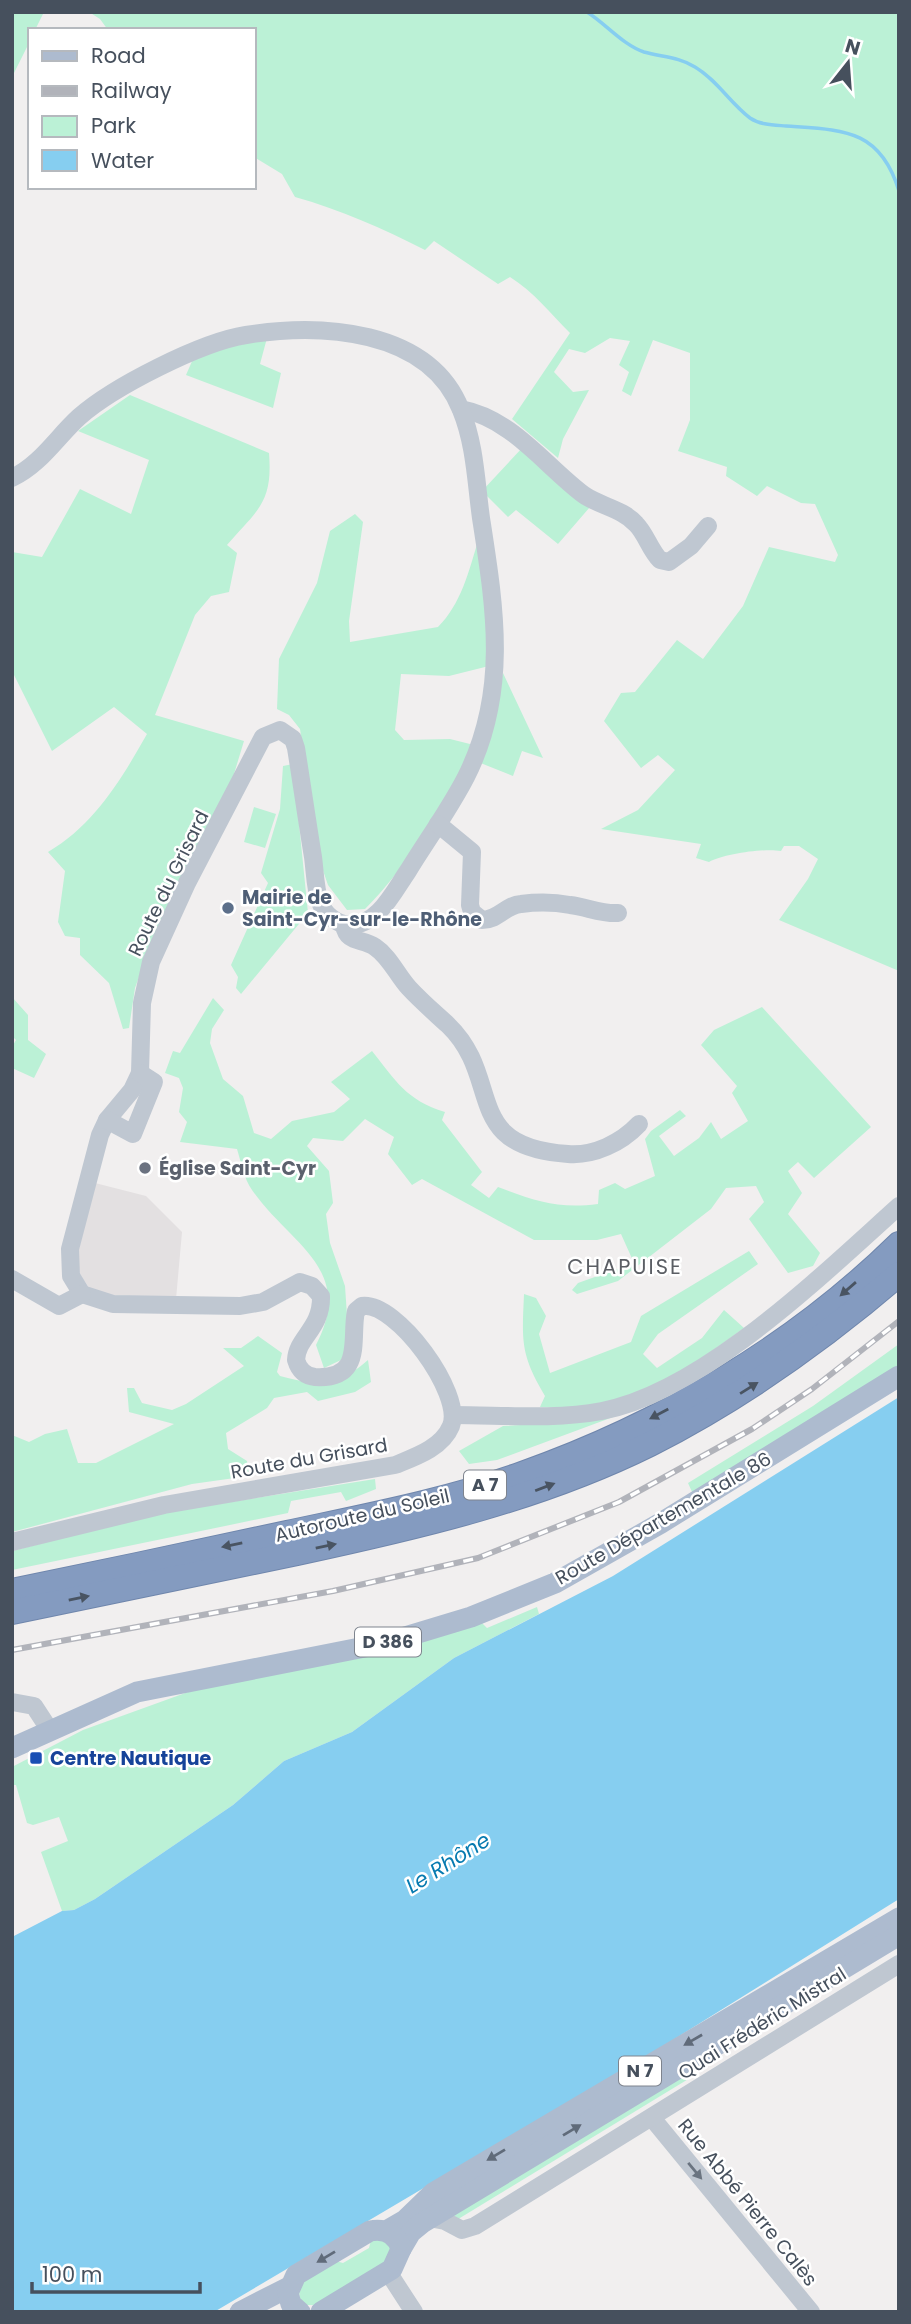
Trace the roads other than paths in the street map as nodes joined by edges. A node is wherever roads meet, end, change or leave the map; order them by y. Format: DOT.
graph roads {
  1 [pos="461,409"];
  2 [pos="12,478"];
  3 [pos="708,526"];
  4 [pos="438,824"];
  5 [pos="618,913"];
  6 [pos="344,925"];
  7 [pos="140,1073"];
  8 [pos="107,1120"];
  9 [pos="639,1124"];
  10 [pos="899,1206"];
  11 [pos="899,1244"];
  12 [pos="899,1274"];
  13 [pos="12,1279"];
  14 [pos="82,1294"];
  15 [pos="899,1376"];
  16 [pos="453,1415"];
  17 [pos="12,1542"];
  18 [pos="12,1591"];
  19 [pos="12,1612"];
  20 [pos="12,1702"];
  21 [pos="49,1729"];
  22 [pos="12,1748"];
  23 [pos="899,1918"];
  24 [pos="899,1936"];
  25 [pos="899,1964"];
  26 [pos="652,2118"];
  27 [pos="429,2218"];
  28 [pos="386,2231"];
  29 [pos="401,2249"];
  30 [pos="388,2272"];
  31 [pos="293,2301"];
  32 [pos="240,2312"];
  33 [pos="260,2312"];
  34 [pos="321,2312"];
  35 [pos="414,2312"];
  36 [pos="811,2312"];
  1 -- 2 [label="street"];
  1 -- 3 [label="street"];
  1 -- 4 [label="street"];
  4 -- 5 [label="street"];
  4 -- 6 [label="street"];
  6 -- 7 [label="street, Route du Grisard"];
  6 -- 9 [label="street"];
  7 -- 8 [label="street"];
  7 -- 8 [label="street"];
  8 -- 14 [label="street"];
  10 -- 16 [label="street"];
  11 -- 18 [label="highway, Autoroute du Soleil / A 7, one-way"];
  19 -- 12 [label="highway, Autoroute du Soleil / A 7, one-way"];
  13 -- 14 [label="street"];
  14 -- 16 [label="street"];
  15 -- 21 [label="main road, Route Départementale 86 / D 386"];
  16 -- 17 [label="street, Route du Grisard"];
  20 -- 21 [label="street"];
  21 -- 22 [label="main road, Route Départementale 86 / D 386"];
  23 -- 28 [label="main road, N 7, one-way"];
  27 -- 24 [label="main road, N 7, one-way"];
  25 -- 26 [label="street, Quai Frédéric Mistral"];
  26 -- 27 [label="street, Quai Frédéric Mistral"];
  26 -- 36 [label="street, Rue Abbé Pierre Calès, one-way"];
  27 -- 29 [label="main road, N 7"];
  28 -- 29 [label="main road"];
  28 -- 31 [label="main road, N 7, one-way"];
  29 -- 30 [label="main road, N 7"];
  30 -- 34 [label="main road, N 7"];
  30 -- 35 [label="street"];
  31 -- 32 [label="main road, N 7"];
  31 -- 33 [label="main road, N 7"];
}
